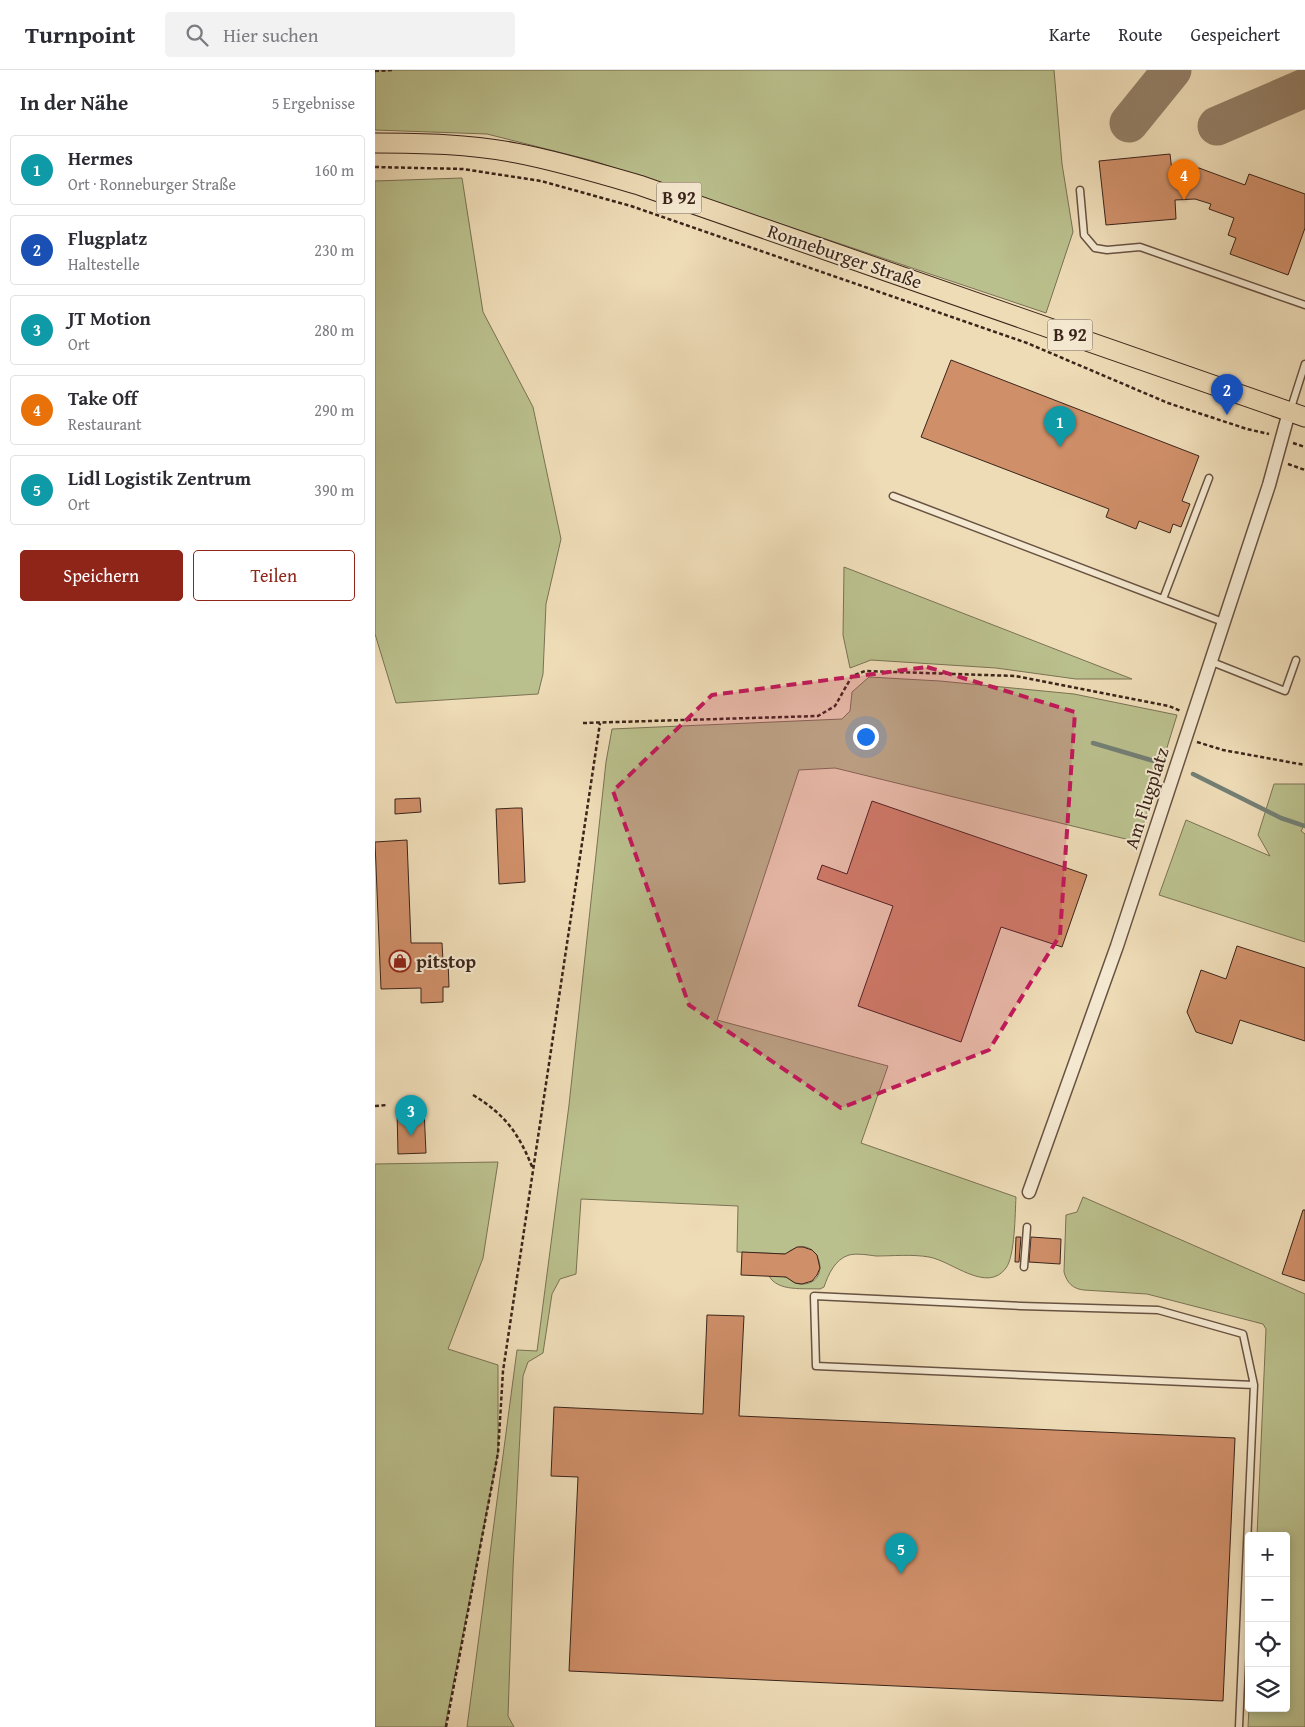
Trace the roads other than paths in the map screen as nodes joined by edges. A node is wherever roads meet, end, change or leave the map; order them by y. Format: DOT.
graph roads {
  1 [pos="375,143"];
  2 [pos="1079,190"];
  3 [pos="1305,305"];
  4 [pos="1305,364"];
  5 [pos="1297,414"];
  6 [pos="1209,478"];
  7 [pos="893,496"];
  8 [pos="1163,599"];
  9 [pos="1223,622"];
  10 [pos="1296,660"];
  11 [pos="1211,662"];
  12 [pos="1029,1192"];
  13 [pos="1027,1226"];
  14 [pos="1024,1267"];
  15 [pos="1254,1385"];
  16 [pos="1239,1727"];
  1 -- 5 [label="main road, Ronneburger Straße / B 92"];
  2 -- 3 [label="lane"];
  4 -- 5 [label="lane"];
  5 -- 9 [label="street, Am Flugplatz"];
  6 -- 8 [label="lane"];
  7 -- 8 [label="lane"];
  8 -- 9 [label="lane"];
  9 -- 11 [label="street, Am Flugplatz"];
  10 -- 11 [label="lane"];
  11 -- 12 [label="street, Am Flugplatz"];
  13 -- 14 [label="lane"];
  15 -- 15 [label="lane"];
  15 -- 16 [label="lane"];
}
